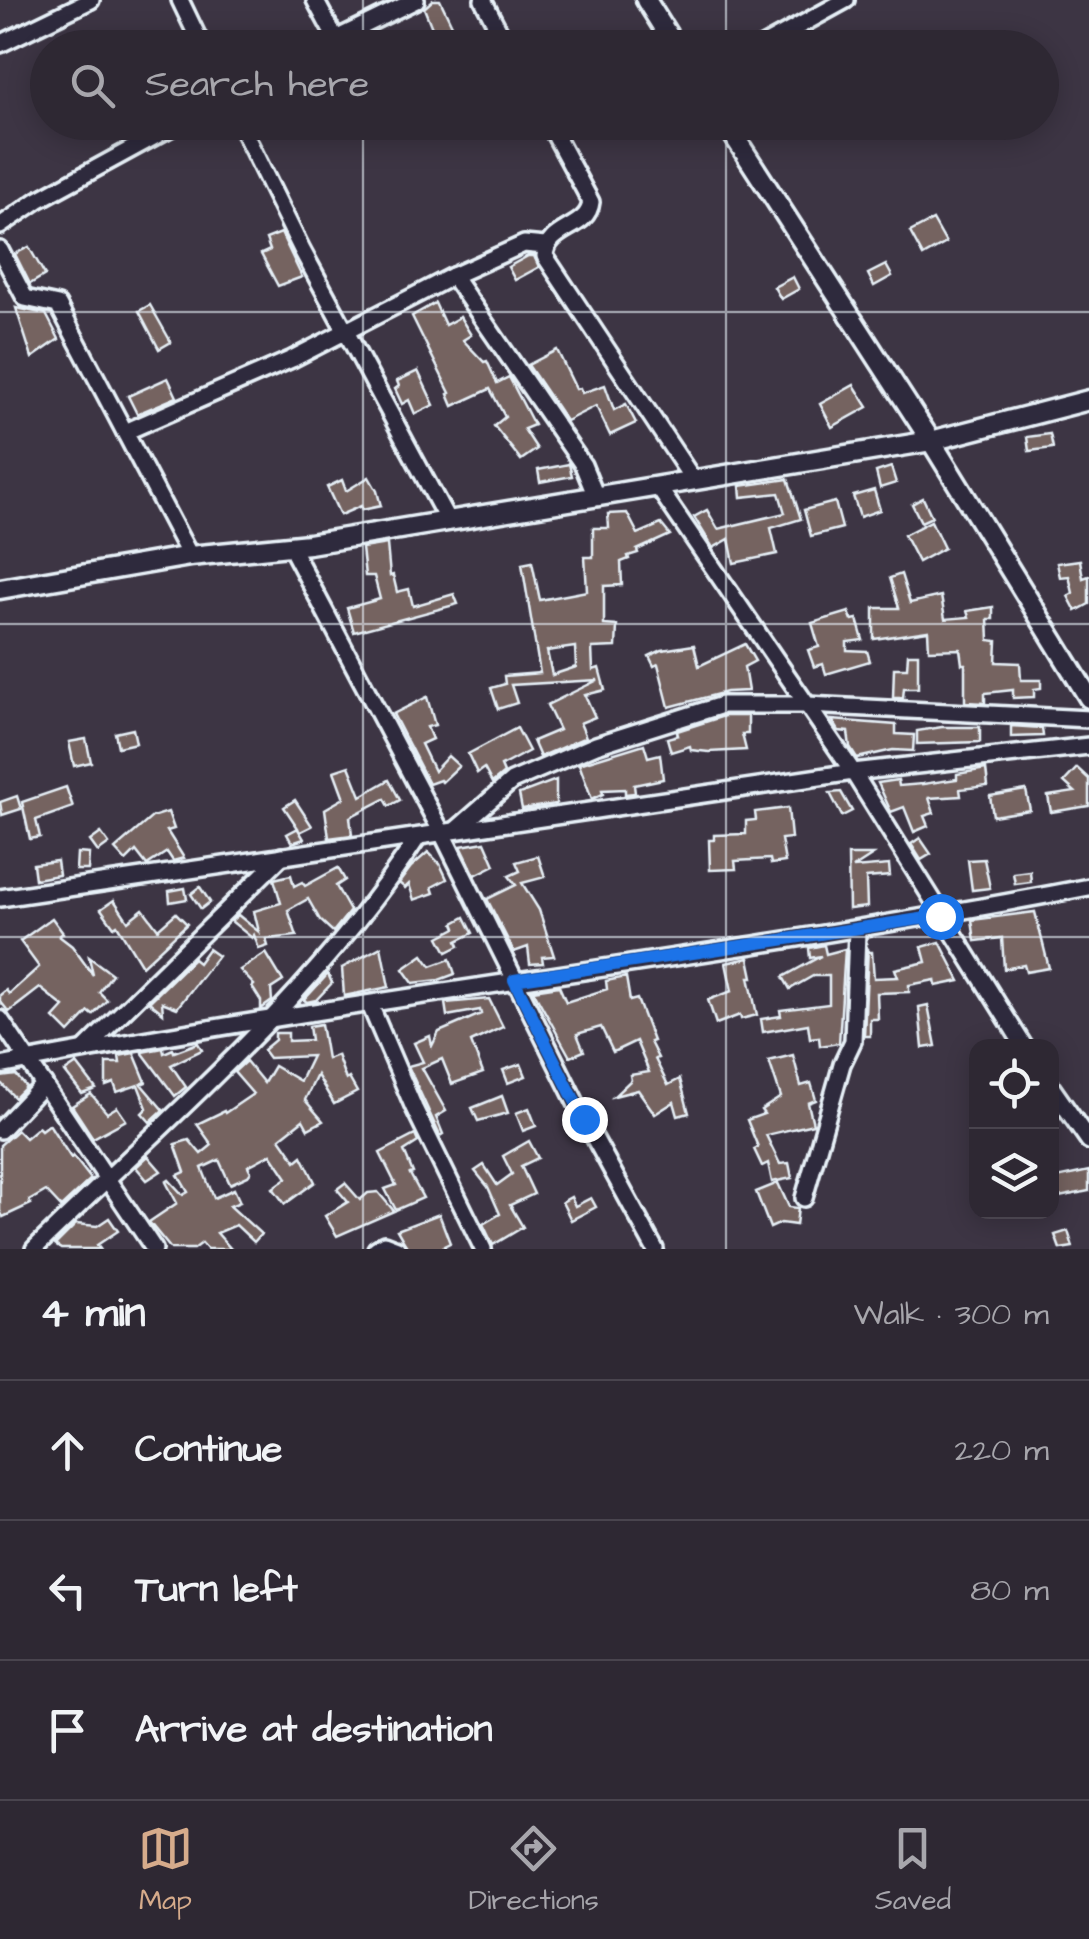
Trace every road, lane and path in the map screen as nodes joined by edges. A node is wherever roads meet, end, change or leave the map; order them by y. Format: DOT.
graph roads {
  1 [pos="91,0"];
  2 [pos="180,0"];
  3 [pos="315,0"];
  4 [pos="416,0"];
  5 [pos="482,0"];
  6 [pos="646,0"];
  7 [pos="846,0"];
  8 [pos="194,30"];
  9 [pos="331,30"];
  10 [pos="354,30"];
  11 [pos="498,30"];
  12 [pos="665,30"];
  13 [pos="792,30"];
  14 [pos="0,44"];
  15 [pos="148,140"];
  16 [pos="248,140"];
  17 [pos="557,140"];
  18 [pos="737,140"];
  19 [pos="0,226"];
  20 [pos="546,246"];
  21 [pos="0,250"];
  22 [pos="453,276"];
  23 [pos="346,331"];
  24 [pos="1089,400"];
  25 [pos="125,432"];
  26 [pos="932,441"];
  27 [pos="694,480"];
  28 [pos="658,486"];
  29 [pos="596,497"];
  30 [pos="448,521"];
  31 [pos="292,546"];
  32 [pos="190,556"];
  33 [pos="0,589"];
  34 [pos="1089,698"];
  35 [pos="807,705"];
  36 [pos="1089,719"];
  37 [pos="1089,746"];
  38 [pos="852,772"];
  39 [pos="448,832"];
  40 [pos="418,836"];
  41 [pos="282,856"];
  42 [pos="1089,887"];
  43 [pos="0,898"];
  44 [pos="940,916"];
  45 [pos="857,931"];
  46 [pos="514,980"];
  47 [pos="370,1005"];
  48 [pos="273,1018"];
  49 [pos="0,1019"];
  50 [pos="1019,1039"];
  51 [pos="84,1050"];
  52 [pos="28,1061"];
  53 [pos="0,1066"];
  54 [pos="44,1084"];
  55 [pos="1059,1098"];
  56 [pos="0,1130"];
  57 [pos="1089,1141"];
  58 [pos="107,1180"];
  59 [pos="804,1198"];
  60 [pos="34,1249"];
  61 [pos="154,1249"];
  62 [pos="376,1249"];
  63 [pos="397,1249"];
  64 [pos="482,1249"];
  65 [pos="655,1249"];
  1 -- 14 [label="street"];
  2 -- 8 [label="street"];
  3 -- 9 [label="street"];
  4 -- 10 [label="street"];
  5 -- 11 [label="street"];
  6 -- 12 [label="street"];
  7 -- 13 [label="street"];
  15 -- 19 [label="street"];
  16 -- 23 [label="street"];
  17 -- 20 [label="street"];
  18 -- 26 [label="street"];
  20 -- 22 [label="street"];
  20 -- 27 [label="street"];
  21 -- 25 [label="street"];
  22 -- 23 [label="street"];
  22 -- 29 [label="street"];
  23 -- 25 [label="street"];
  23 -- 30 [label="street"];
  24 -- 26 [label="street"];
  25 -- 32 [label="street"];
  26 -- 27 [label="street"];
  26 -- 34 [label="street"];
  27 -- 28 [label="street"];
  28 -- 29 [label="street"];
  28 -- 35 [label="street"];
  29 -- 30 [label="street"];
  30 -- 31 [label="street"];
  31 -- 32 [label="street"];
  31 -- 39 [label="street"];
  32 -- 33 [label="street"];
  35 -- 36 [label="street"];
  35 -- 38 [label="street"];
  35 -- 39 [label="street"];
  37 -- 38 [label="street"];
  38 -- 39 [label="street"];
  38 -- 44 [label="street"];
  39 -- 40 [label="street"];
  39 -- 46 [label="street"];
  40 -- 41 [label="street"];
  40 -- 48 [label="street"];
  41 -- 43 [label="street"];
  41 -- 51 [label="street"];
  42 -- 44 [label="street"];
  44 -- 45 [label="street"];
  44 -- 50 [label="street"];
  45 -- 46 [label="street"];
  45 -- 59 [label="street"];
  46 -- 47 [label="street"];
  46 -- 65 [label="street"];
  47 -- 48 [label="street"];
  47 -- 64 [label="street"];
  48 -- 51 [label="street"];
  48 -- 58 [label="street"];
  49 -- 52 [label="street"];
  51 -- 52 [label="street"];
  52 -- 53 [label="street"];
  52 -- 54 [label="street"];
  54 -- 56 [label="street"];
  54 -- 58 [label="street"];
  55 -- 57 [label="street"];
  58 -- 60 [label="street"];
  58 -- 61 [label="street"];
  62 -- 63 [label="street"];
}
